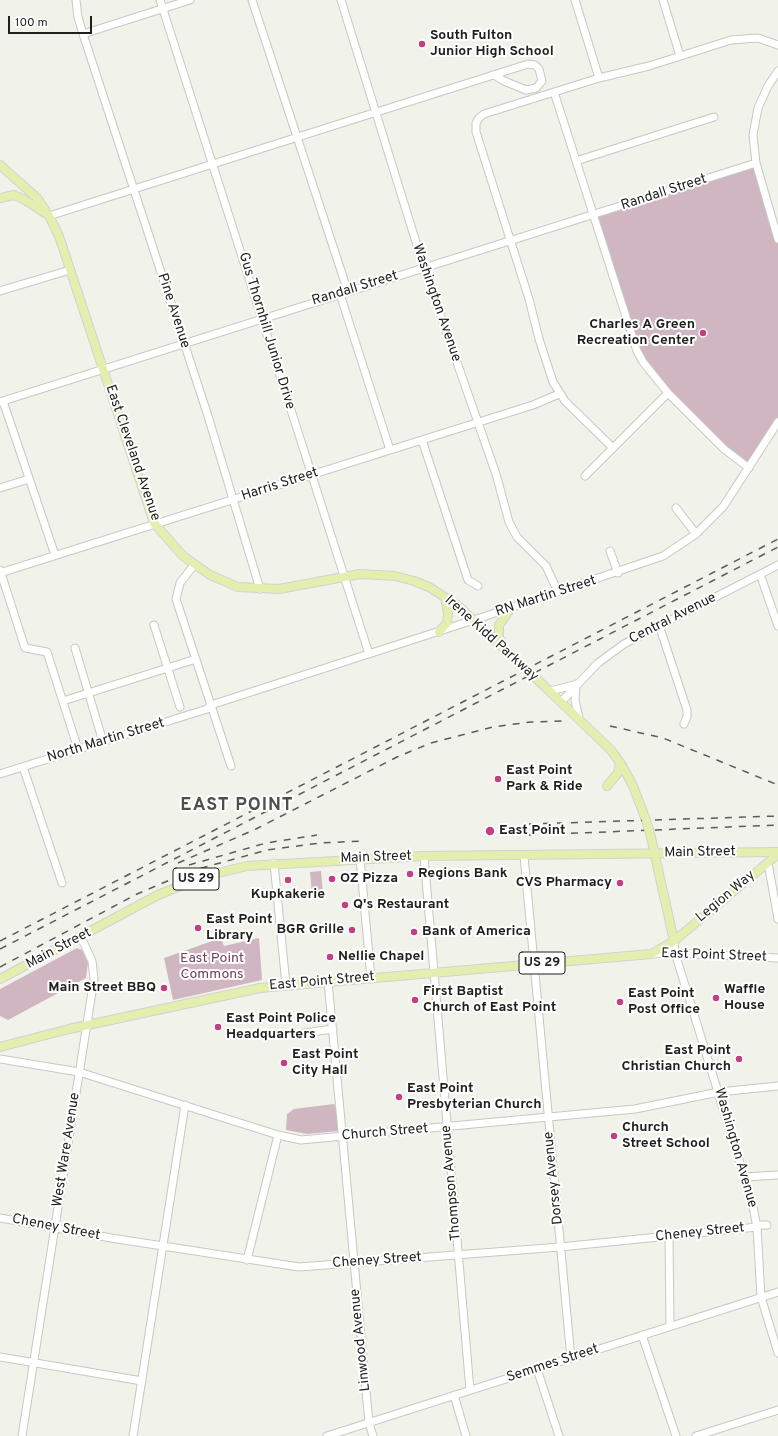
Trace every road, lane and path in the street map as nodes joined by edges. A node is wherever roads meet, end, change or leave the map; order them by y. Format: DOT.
graph roads {
  1 [pos="77,0"];
  2 [pos="160,0"];
  3 [pos="190,0"];
  4 [pos="252,0"];
  5 [pos="341,0"];
  6 [pos="575,0"];
  7 [pos="663,0"];
  8 [pos="163,9"];
  9 [pos="83,34"];
  10 [pos="778,45"];
  11 [pos="680,56"];
  12 [pos="778,71"];
  13 [pos="494,75"];
  14 [pos="599,78"];
  15 [pos="554,92"];
  16 [pos="375,113"];
  17 [pos="714,117"];
  18 [pos="296,137"];
  19 [pos="576,161"];
  20 [pos="213,163"];
  21 [pos="756,163"];
  22 [pos="0,165"];
  23 [pos="133,189"];
  24 [pos="0,198"];
  25 [pos="49,216"];
  26 [pos="594,216"];
  27 [pos="778,238"];
  28 [pos="511,242"];
  29 [pos="424,268"];
  30 [pos="70,270"];
  31 [pos="0,291"];
  32 [pos="348,292"];
  33 [pos="340,294"];
  34 [pos="262,318"];
  35 [pos="184,343"];
  36 [pos="104,368"];
  37 [pos="668,393"];
  38 [pos="559,394"];
  39 [pos="2,401"];
  40 [pos="477,422"];
  41 [pos="778,422"];
  42 [pos="422,440"];
  43 [pos="613,448"];
  44 [pos="390,450"];
  45 [pos="749,468"];
  46 [pos="311,475"];
  47 [pos="585,476"];
  48 [pos="29,478"];
  49 [pos="0,488"];
  50 [pos="234,499"];
  51 [pos="676,508"];
  52 [pos="154,523"];
  53 [pos="696,534"];
  54 [pos="610,551"];
  55 [pos="55,556"];
  56 [pos="194,565"];
  57 [pos="778,565"];
  58 [pos="0,572"];
  59 [pos="618,573"];
  60 [pos="760,574"];
  61 [pos="343,576"];
  62 [pos="478,586"];
  63 [pos="260,589"];
  64 [pos="558,592"];
  65 [pos="445,596"];
  66 [pos="511,608"];
  67 [pos="474,620"];
  68 [pos="154,625"];
  69 [pos="659,625"];
  70 [pos="778,626"];
  71 [pos="439,632"];
  72 [pos="75,648"];
  73 [pos="369,654"];
  74 [pos="511,656"];
  75 [pos="196,659"];
  76 [pos="168,668"];
  77 [pos="576,684"];
  78 [pos="550,692"];
  79 [pos="88,693"];
  80 [pos="63,701"];
  81 [pos="561,702"];
  82 [pos="211,705"];
  83 [pos="180,707"];
  84 [pos="579,718"];
  85 [pos="684,724"];
  86 [pos="101,735"];
  87 [pos="78,750"];
  88 [pos="620,763"];
  89 [pos="231,766"];
  90 [pos="23,767"];
  91 [pos="0,774"];
  92 [pos="607,786"];
  93 [pos="654,853"];
  94 [pos="778,853"];
  95 [pos="424,856"];
  96 [pos="524,856"];
  97 [pos="360,858"];
  98 [pos="274,863"];
  99 [pos="768,863"];
  100 [pos="62,883"];
  101 [pos="778,919"];
  102 [pos="81,937"];
  103 [pos="674,941"];
  104 [pos="676,953"];
  105 [pos="651,954"];
  106 [pos="778,958"];
  107 [pos="534,964"];
  108 [pos="433,973"];
  109 [pos="371,978"];
  110 [pos="0,979"];
  111 [pos="328,981"];
  112 [pos="286,985"];
  113 [pos="86,1026"];
  114 [pos="332,1028"];
  115 [pos="304,1033"];
  116 [pos="0,1048"];
  117 [pos="0,1059"];
  118 [pos="79,1072"];
  119 [pos="778,1086"];
  120 [pos="718,1092"];
  121 [pos="185,1106"];
  122 [pos="548,1118"];
  123 [pos="447,1127"];
  124 [pos="278,1135"];
  125 [pos="342,1137"];
  126 [pos="778,1175"];
  127 [pos="745,1177"];
  128 [pos="0,1218"];
  129 [pos="767,1225"];
  130 [pos="756,1226"];
  131 [pos="54,1229"];
  132 [pos="669,1236"];
  133 [pos="163,1247"];
  134 [pos="560,1247"];
  135 [pos="458,1255"];
  136 [pos="247,1260"];
  137 [pos="353,1263"];
  138 [pos="778,1292"];
  139 [pos="761,1297"];
  140 [pos="670,1326"];
  141 [pos="642,1335"];
  142 [pos="778,1352"];
  143 [pos="0,1357"];
  144 [pos="572,1358"];
  145 [pos="33,1364"];
  146 [pos="537,1369"];
  147 [pos="142,1381"];
  148 [pos="470,1390"];
  149 [pos="454,1395"];
  150 [pos="778,1410"];
  151 [pos="369,1423"];
  152 [pos="22,1436"];
  153 [pos="133,1436"];
  154 [pos="328,1436"];
  155 [pos="373,1436"];
  156 [pos="466,1436"];
  157 [pos="558,1436"];
  158 [pos="676,1436"];
  159 [pos="696,1436"];
  1 -- 9 [label="street, Pine Avenue"];
  2 -- 8 [label="street, Gus Thornhill Junior Drive"];
  3 -- 8 [label="street"];
  4 -- 18 [label="street"];
  5 -- 16 [label="street, Washington Avenue"];
  6 -- 14 [label="street"];
  7 -- 11 [label="street"];
  8 -- 9 [label="street"];
  8 -- 20 [label="street, Gus Thornhill Junior Drive"];
  9 -- 23 [label="street, Pine Avenue"];
  10 -- 11 [label="street"];
  11 -- 14 [label="street"];
  12 -- 21 [label="street"];
  13 -- 13 [label="street"];
  13 -- 16 [label="street"];
  14 -- 15 [label="street"];
  15 -- 19 [label="street"];
  15 -- 28 [label="street"];
  16 -- 18 [label="street"];
  16 -- 29 [label="street, Washington Avenue"];
  17 -- 19 [label="street"];
  18 -- 20 [label="street"];
  18 -- 32 [label="street"];
  19 -- 26 [label="street"];
  20 -- 23 [label="street"];
  20 -- 34 [label="street, Gus Thornhill Junior Drive"];
  21 -- 26 [label="street, Randall Street"];
  21 -- 27 [label="street"];
  22 -- 25 [label="main road, East Cleveland Avenue"];
  23 -- 25 [label="street"];
  23 -- 35 [label="street, Pine Avenue"];
  24 -- 25 [label="main road"];
  25 -- 30 [label="main road, East Cleveland Avenue"];
  26 -- 28 [label="street, Randall Street"];
  26 -- 37 [label="street"];
  28 -- 29 [label="street, Randall Street"];
  28 -- 38 [label="street"];
  29 -- 32 [label="street, Randall Street"];
  29 -- 40 [label="street, Washington Avenue"];
  30 -- 31 [label="street"];
  30 -- 36 [label="main road, East Cleveland Avenue"];
  32 -- 33 [label="street, Randall Street"];
  33 -- 34 [label="street, Randall Street"];
  33 -- 44 [label="street"];
  34 -- 35 [label="street, Randall Street"];
  34 -- 46 [label="street, Gus Thornhill Junior Drive"];
  35 -- 36 [label="street, Randall Street"];
  35 -- 50 [label="street, Pine Avenue"];
  36 -- 39 [label="street, Randall Street"];
  36 -- 52 [label="main road, East Cleveland Avenue"];
  37 -- 43 [label="street"];
  37 -- 45 [label="street"];
  38 -- 40 [label="street, Harris Street"];
  38 -- 43 [label="street"];
  39 -- 48 [label="street"];
  40 -- 42 [label="street, Harris Street"];
  40 -- 64 [label="street, Washington Avenue"];
  41 -- 45 [label="street, RN Martin Street"];
  42 -- 44 [label="street, Harris Street"];
  42 -- 62 [label="street"];
  43 -- 47 [label="street"];
  44 -- 46 [label="street, Harris Street"];
  45 -- 53 [label="street, RN Martin Street"];
  46 -- 50 [label="street, Harris Street"];
  46 -- 61 [label="street, Gus Thornhill Junior Drive"];
  48 -- 49 [label="street"];
  48 -- 55 [label="street"];
  50 -- 52 [label="street, Harris Street"];
  50 -- 63 [label="street, Pine Avenue"];
  51 -- 53 [label="street"];
  52 -- 55 [label="street, Harris Street"];
  52 -- 56 [label="main road, East Cleveland Avenue"];
  53 -- 59 [label="street, RN Martin Street"];
  54 -- 59 [label="street"];
  55 -- 58 [label="street, Harris Street"];
  56 -- 63 [label="main road, Irene Kidd Parkway"];
  56 -- 75 [label="street"];
  57 -- 60 [label="street, Central Avenue"];
  58 -- 80 [label="street"];
  59 -- 64 [label="street, RN Martin Street"];
  60 -- 69 [label="street, Central Avenue"];
  60 -- 70 [label="street"];
  61 -- 63 [label="main road, Irene Kidd Parkway"];
  61 -- 65 [label="main road, Irene Kidd Parkway"];
  61 -- 73 [label="street, Gus Thornhill Junior Drive"];
  64 -- 66 [label="street, RN Martin Street"];
  65 -- 67 [label="main road, Irene Kidd Parkway"];
  65 -- 71 [label="main road"];
  66 -- 67 [label="street, RN Martin Street"];
  66 -- 74 [label="main road"];
  67 -- 71 [label="street, RN Martin Street"];
  67 -- 74 [label="main road, Irene Kidd Parkway"];
  68 -- 76 [label="street"];
  69 -- 77 [label="street, Central Avenue"];
  69 -- 85 [label="street"];
  71 -- 73 [label="street, RN Martin Street"];
  72 -- 79 [label="street"];
  73 -- 82 [label="street, RN Martin Street"];
  74 -- 78 [label="main road, Irene Kidd Parkway, bridge"];
  75 -- 76 [label="street"];
  75 -- 82 [label="street"];
  76 -- 79 [label="street"];
  76 -- 83 [label="street"];
  77 -- 78 [label="street, Central Avenue"];
  77 -- 81 [label="street, Central Avenue"];
  77 -- 84 [label="street"];
  78 -- 81 [label="main road, Irene Kidd Parkway"];
  79 -- 80 [label="street"];
  79 -- 86 [label="street"];
  80 -- 87 [label="street"];
  81 -- 84 [label="main road, Irene Kidd Parkway"];
  82 -- 87 [label="street, North Martin Street"];
  82 -- 89 [label="street"];
  84 -- 88 [label="main road, Irene Kidd Parkway"];
  87 -- 90 [label="street, North Martin Street"];
  88 -- 92 [label="main road"];
  88 -- 93 [label="main road, Irene Kidd Parkway, bridge"];
  90 -- 91 [label="street, North Martin Street"];
  90 -- 100 [label="street"];
  93 -- 94 [label="main road, Main Street / US 29"];
  93 -- 96 [label="main road, Main Street / US 29"];
  93 -- 103 [label="main road, Washington Avenue"];
  94 -- 99 [label="main road, Legion Way / US 29"];
  95 -- 96 [label="main road, Main Street / US 29"];
  95 -- 97 [label="main road, Main Street / US 29"];
  95 -- 108 [label="street, Thompson Avenue"];
  96 -- 107 [label="street, Dorsey Avenue"];
  97 -- 98 [label="main road, Main Street / US 29"];
  97 -- 109 [label="street"];
  98 -- 102 [label="main road, Main Street / US 29"];
  98 -- 112 [label="street"];
  99 -- 101 [label="street"];
  99 -- 103 [label="main road, Legion Way / US 29"];
  102 -- 110 [label="main road, Main Street / US 29"];
  102 -- 113 [label="street, West Ware Avenue"];
  103 -- 104 [label="street, Washington Avenue"];
  103 -- 105 [label="main road, East Point Street / US 29"];
  104 -- 105 [label="street, East Point Street"];
  104 -- 106 [label="street, East Point Street"];
  104 -- 120 [label="street, Washington Avenue"];
  105 -- 107 [label="main road, East Point Street / US 29"];
  107 -- 108 [label="main road, East Point Street / US 29"];
  107 -- 122 [label="street, Dorsey Avenue"];
  108 -- 109 [label="main road, East Point Street / US 29"];
  108 -- 123 [label="street, Thompson Avenue"];
  109 -- 111 [label="main road, East Point Street / US 29"];
  111 -- 112 [label="main road, East Point Street / US 29"];
  111 -- 114 [label="street, Linwood Avenue"];
  112 -- 113 [label="main road, East Point Street / US 29"];
  113 -- 116 [label="main road, East Point Street / US 29"];
  113 -- 118 [label="street, West Ware Avenue"];
  114 -- 115 [label="street"];
  114 -- 125 [label="street, Linwood Avenue"];
  117 -- 118 [label="street, Church Street"];
  118 -- 121 [label="street, Church Street"];
  118 -- 131 [label="street, West Ware Avenue"];
  119 -- 120 [label="street, Church Street"];
  120 -- 122 [label="street, Church Street"];
  120 -- 127 [label="street, Washington Avenue"];
  121 -- 124 [label="street, Church Street"];
  121 -- 133 [label="street"];
  122 -- 123 [label="street, Church Street"];
  122 -- 134 [label="street, Dorsey Avenue"];
  123 -- 125 [label="street, Church Street"];
  123 -- 135 [label="street, Thompson Avenue"];
  124 -- 125 [label="street, Church Street"];
  124 -- 136 [label="street"];
  125 -- 137 [label="street, Linwood Avenue"];
  126 -- 127 [label="street"];
  127 -- 130 [label="street, Washington Avenue"];
  128 -- 131 [label="street, Cheney Street"];
  129 -- 130 [label="street, Cheney Street"];
  130 -- 132 [label="street, Cheney Street"];
  130 -- 139 [label="street, Washington Avenue"];
  131 -- 133 [label="street, Cheney Street"];
  131 -- 145 [label="street, West Ware Avenue"];
  132 -- 134 [label="street, Cheney Street"];
  132 -- 140 [label="street"];
  133 -- 136 [label="street, Cheney Street"];
  133 -- 147 [label="street"];
  134 -- 135 [label="street, Cheney Street"];
  134 -- 144 [label="street, Dorsey Avenue"];
  135 -- 137 [label="street, Cheney Street"];
  135 -- 148 [label="street, Thompson Avenue"];
  136 -- 137 [label="street, Cheney Street"];
  137 -- 151 [label="street, Linwood Avenue"];
  138 -- 139 [label="street, Semmes Street"];
  139 -- 140 [label="street, Semmes Street"];
  139 -- 142 [label="street, Washington Avenue"];
  140 -- 141 [label="street, Semmes Street"];
  141 -- 144 [label="street, Semmes Street"];
  141 -- 158 [label="street"];
  143 -- 145 [label="street"];
  144 -- 146 [label="street, Semmes Street"];
  145 -- 147 [label="street"];
  145 -- 152 [label="street, West Ware Avenue"];
  146 -- 148 [label="street, Semmes Street"];
  146 -- 157 [label="street"];
  147 -- 153 [label="street"];
  148 -- 149 [label="street, Semmes Street"];
  149 -- 151 [label="street, Semmes Street"];
  149 -- 156 [label="street"];
  150 -- 159 [label="street"];
  151 -- 154 [label="street, Semmes Street"];
  151 -- 155 [label="street, Linwood Avenue"];
}
